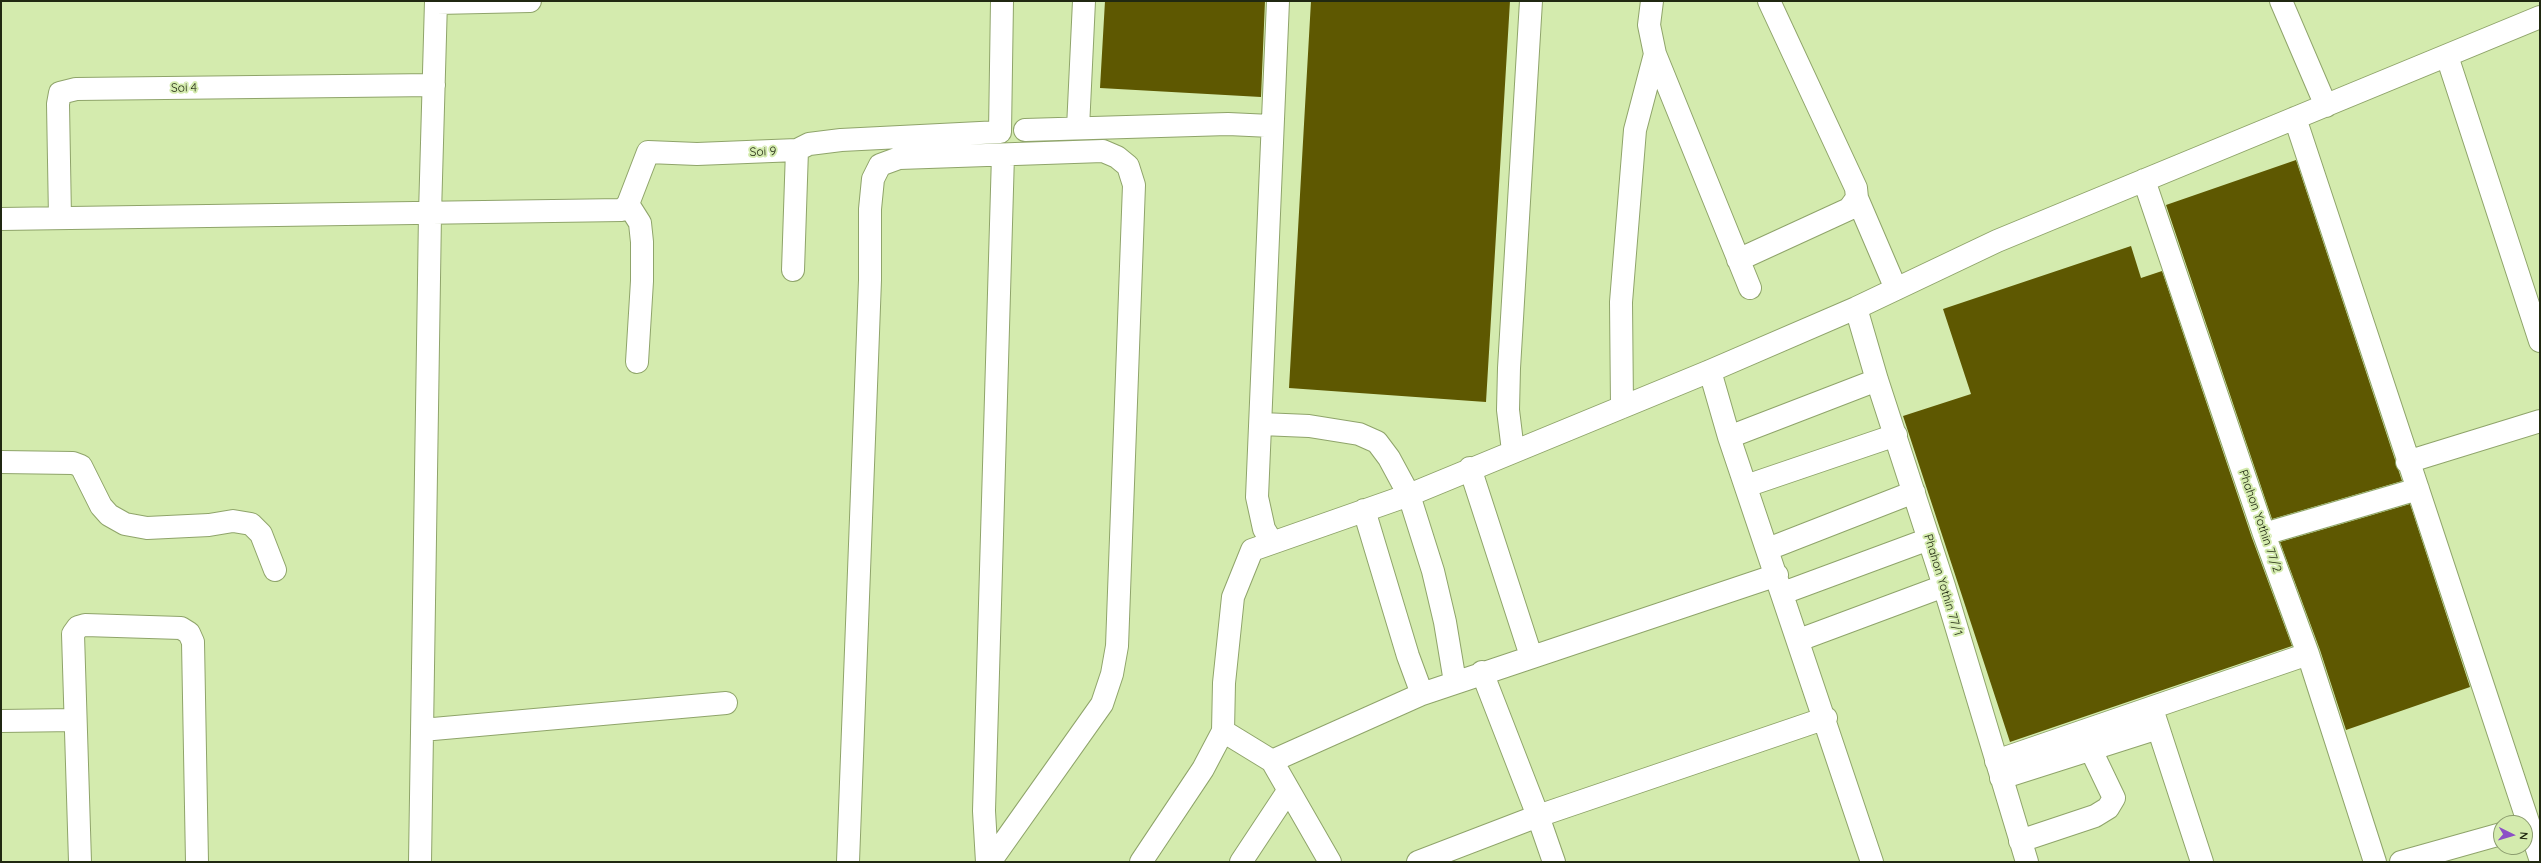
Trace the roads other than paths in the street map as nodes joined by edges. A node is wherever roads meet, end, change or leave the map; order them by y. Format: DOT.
graph roads {
  1 [pos="530,1"];
  2 [pos="1002,1"];
  3 [pos="1084,1"];
  4 [pos="1278,1"];
  5 [pos="1531,1"];
  6 [pos="1652,1"];
  7 [pos="1769,1"];
  8 [pos="2281,1"];
  9 [pos="436,2"];
  10 [pos="2540,18"];
  11 [pos="1655,54"];
  12 [pos="2447,56"];
  13 [pos="434,85"];
  14 [pos="2326,106"];
  15 [pos="2295,118"];
  16 [pos="1271,126"];
  17 [pos="1078,128"];
  18 [pos="1025,130"];
  19 [pos="797,150"];
  20 [pos="1004,155"];
  21 [pos="2144,180"];
  22 [pos="1857,198"];
  23 [pos="628,204"];
  24 [pos="430,214"];
  25 [pos="60,218"];
  26 [pos="1,219"];
  27 [pos="1738,260"];
  28 [pos="793,270"];
  29 [pos="1750,288"];
  30 [pos="1896,289"];
  31 [pos="1856,308"];
  32 [pos="2540,341"];
  33 [pos="637,362"];
  34 [pos="1710,371"];
  35 [pos="1877,380"];
  36 [pos="1622,407"];
  37 [pos="2540,421"];
  38 [pos="1261,424"];
  39 [pos="1896,435"];
  40 [pos="1729,437"];
  41 [pos="1513,451"];
  42 [pos="1,462"];
  43 [pos="2406,462"];
  44 [pos="1470,468"];
  45 [pos="1746,486"];
  46 [pos="2418,489"];
  47 [pos="1914,492"];
  48 [pos="1409,495"];
  49 [pos="1364,510"];
  50 [pos="2264,534"];
  51 [pos="1929,539"];
  52 [pos="1272,542"];
  53 [pos="1768,549"];
  54 [pos="275,570"];
  55 [pos="1780,584"];
  56 [pos="1944,586"];
  57 [pos="1799,640"];
  58 [pos="2308,654"];
  59 [pos="1531,656"];
  60 [pos="1482,672"];
  61 [pos="1456,682"];
  62 [pos="1422,694"];
  63 [pos="726,703"];
  64 [pos="2151,707"];
  65 [pos="1826,718"];
  66 [pos="75,720"];
  67 [pos="1,721"];
  68 [pos="2158,728"];
  69 [pos="422,730"];
  70 [pos="1222,731"];
  71 [pos="2090,748"];
  72 [pos="1272,760"];
  73 [pos="1998,769"];
  74 [pos="1288,791"];
  75 [pos="2528,815"];
  76 [pos="1538,816"];
  77 [pos="2533,832"];
  78 [pos="2493,836"];
  79 [pos="2020,841"];
  80 [pos="2540,858"];
  81 [pos="80,862"];
  82 [pos="197,862"];
  83 [pos="420,862"];
  84 [pos="848,862"];
  85 [pos="988,862"];
  86 [pos="1141,862"];
  87 [pos="1242,862"];
  88 [pos="1330,862"];
  89 [pos="1418,862"];
  90 [pos="1554,862"];
  91 [pos="1872,862"];
  92 [pos="2027,862"];
  93 [pos="2202,862"];
  94 [pos="2375,862"];
  95 [pos="2401,862"];
  1 -- 9 [label="street"];
  2 -- 19 [label="street, Soi 9"];
  3 -- 17 [label="street"];
  4 -- 16 [label="street"];
  5 -- 41 [label="street"];
  6 -- 11 [label="street"];
  7 -- 22 [label="street"];
  8 -- 14 [label="street"];
  9 -- 13 [label="street"];
  10 -- 12 [label="street"];
  11 -- 27 [label="street"];
  11 -- 36 [label="street"];
  12 -- 14 [label="street"];
  12 -- 32 [label="street"];
  13 -- 24 [label="street"];
  13 -- 25 [label="street, Soi 4"];
  14 -- 15 [label="street"];
  15 -- 21 [label="street"];
  15 -- 43 [label="street"];
  16 -- 17 [label="street"];
  16 -- 38 [label="street"];
  17 -- 18 [label="street"];
  19 -- 23 [label="street, Soi 9"];
  19 -- 28 [label="street"];
  20 -- 84 [label="street"];
  20 -- 85 [label="street"];
  20 -- 85 [label="street"];
  21 -- 30 [label="street"];
  21 -- 50 [label="street, Phahon Yothin 77/2"];
  22 -- 27 [label="street"];
  22 -- 30 [label="street"];
  23 -- 24 [label="street"];
  23 -- 33 [label="street"];
  24 -- 25 [label="street"];
  24 -- 69 [label="street"];
  25 -- 26 [label="street"];
  27 -- 29 [label="street"];
  30 -- 31 [label="street"];
  31 -- 34 [label="street"];
  31 -- 35 [label="street, Phahon Yothin 77/1"];
  34 -- 36 [label="street"];
  34 -- 40 [label="street"];
  35 -- 39 [label="street, Phahon Yothin 77/1"];
  35 -- 40 [label="street"];
  36 -- 41 [label="street"];
  37 -- 43 [label="street"];
  38 -- 48 [label="street"];
  38 -- 52 [label="street"];
  39 -- 45 [label="street"];
  39 -- 47 [label="street, Phahon Yothin 77/1"];
  40 -- 45 [label="street"];
  41 -- 44 [label="street"];
  42 -- 54 [label="street"];
  43 -- 46 [label="street"];
  44 -- 48 [label="street"];
  44 -- 59 [label="street"];
  45 -- 53 [label="street"];
  46 -- 50 [label="street"];
  46 -- 75 [label="street"];
  47 -- 51 [label="street, Phahon Yothin 77/1"];
  47 -- 53 [label="street"];
  48 -- 49 [label="street"];
  48 -- 61 [label="street"];
  49 -- 52 [label="street"];
  49 -- 62 [label="street"];
  50 -- 58 [label="street, Phahon Yothin 77/2"];
  51 -- 55 [label="street"];
  51 -- 56 [label="street, Phahon Yothin 77/1"];
  52 -- 70 [label="street"];
  53 -- 55 [label="street"];
  55 -- 57 [label="street"];
  55 -- 59 [label="street"];
  56 -- 57 [label="street"];
  56 -- 73 [label="street, Phahon Yothin 77/1"];
  57 -- 65 [label="street"];
  58 -- 64 [label="street"];
  58 -- 94 [label="street, Phahon Yothin 77/2"];
  59 -- 60 [label="street"];
  60 -- 61 [label="street"];
  60 -- 76 [label="street"];
  61 -- 62 [label="street"];
  62 -- 72 [label="street"];
  63 -- 69 [label="street"];
  64 -- 68 [label="street"];
  64 -- 73 [label="street"];
  65 -- 76 [label="street"];
  65 -- 91 [label="street"];
  66 -- 67 [label="street"];
  66 -- 81 [label="street"];
  66 -- 82 [label="street"];
  68 -- 71 [label="street"];
  68 -- 93 [label="street"];
  69 -- 83 [label="street"];
  70 -- 72 [label="street"];
  70 -- 86 [label="street"];
  71 -- 73 [label="street"];
  71 -- 79 [label="street"];
  72 -- 74 [label="street"];
  73 -- 79 [label="street, Phahon Yothin 77/1"];
  74 -- 87 [label="street"];
  74 -- 88 [label="street"];
  76 -- 89 [label="street"];
  76 -- 90 [label="street"];
  77 -- 80 [label="street"];
  78 -- 95 [label="street"];
  79 -- 92 [label="street, Phahon Yothin 77/1"];
}
